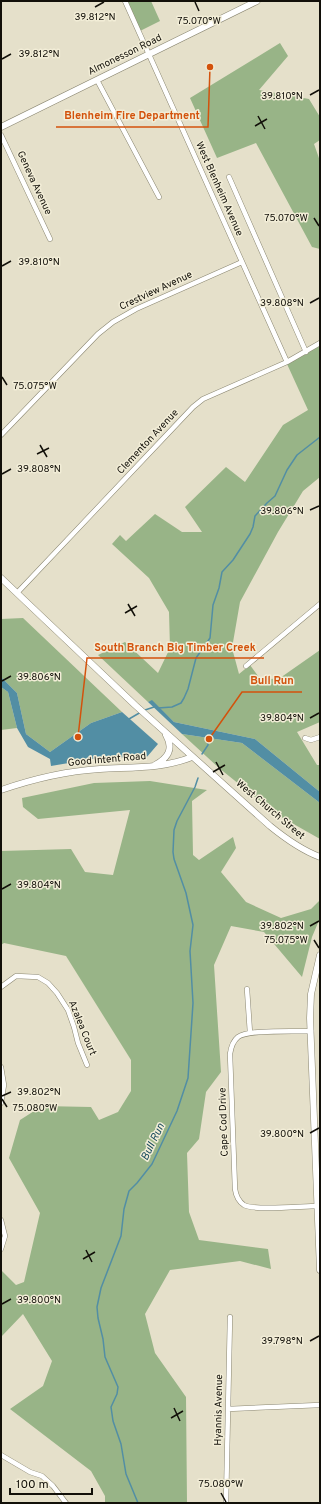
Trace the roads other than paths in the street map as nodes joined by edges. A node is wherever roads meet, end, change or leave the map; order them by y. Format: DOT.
graph roads {
  1 [pos="125,1"];
  2 [pos="257,1"];
  3 [pos="149,55"];
  4 [pos="97,80"];
  5 [pos="1,127"];
  6 [pos="1,135"];
  7 [pos="229,177"];
  8 [pos="159,197"];
  9 [pos="50,240"];
  10 [pos="242,262"];
  11 [pos="320,343"];
  12 [pos="306,352"];
  13 [pos="287,362"];
  14 [pos="1,435"];
  15 [pos="1,578"];
  16 [pos="17,593"];
  17 [pos="320,604"];
  18 [pos="246,666"];
  19 [pos="164,732"];
  20 [pos="320,737"];
  21 [pos="305,738"];
  22 [pos="192,756"];
  23 [pos="152,767"];
  24 [pos="1,790"];
  25 [pos="320,857"];
  26 [pos="320,955"];
  27 [pos="1,988"];
  28 [pos="247,989"];
  29 [pos="311,1031"];
  30 [pos="250,1033"];
  31 [pos="87,1065"];
  32 [pos="1,1067"];
  33 [pos="1,1103"];
  34 [pos="317,1206"];
  35 [pos="1,1220"];
  36 [pos="1,1249"];
  37 [pos="320,1270"];
  38 [pos="230,1317"];
  39 [pos="320,1405"];
  40 [pos="228,1409"];
  41 [pos="1,1455"];
  42 [pos="66,1503"];
  43 [pos="226,1503"];
  1 -- 3 [label="street, West Blenheim Avenue"];
  2 -- 3 [label="main road, Almonesson Road"];
  3 -- 4 [label="main road, Almonesson Road"];
  3 -- 10 [label="street, West Blenheim Avenue"];
  4 -- 5 [label="main road, Almonesson Road"];
  4 -- 8 [label="street"];
  6 -- 9 [label="street, Geneva Avenue"];
  7 -- 12 [label="street"];
  10 -- 13 [label="street, West Blenheim Avenue"];
  10 -- 14 [label="street, Crestview Avenue"];
  11 -- 12 [label="street, Clementon Avenue"];
  12 -- 13 [label="street, Clementon Avenue"];
  13 -- 16 [label="street, Clementon Avenue"];
  15 -- 16 [label="main road, West Church Street"];
  16 -- 19 [label="main road, West Church Street"];
  17 -- 18 [label="street"];
  19 -- 22 [label="main road, West Church Street"];
  19 -- 23 [label="main road"];
  20 -- 21 [label="street"];
  22 -- 23 [label="main road, Good Intent Road"];
  22 -- 25 [label="main road, West Church Street"];
  23 -- 24 [label="main road, Good Intent Road"];
  26 -- 29 [label="main road"];
  27 -- 31 [label="street, Azalea Court"];
  28 -- 30 [label="street"];
  29 -- 30 [label="street, Cape Cod Drive"];
  29 -- 34 [label="main road"];
  30 -- 34 [label="street, Cape Cod Drive"];
  32 -- 33 [label="street"];
  34 -- 37 [label="main road"];
  35 -- 36 [label="street"];
  38 -- 40 [label="street, Hyannis Avenue"];
  39 -- 40 [label="street"];
  40 -- 43 [label="street, Hyannis Avenue"];
  41 -- 42 [label="street"];
}
